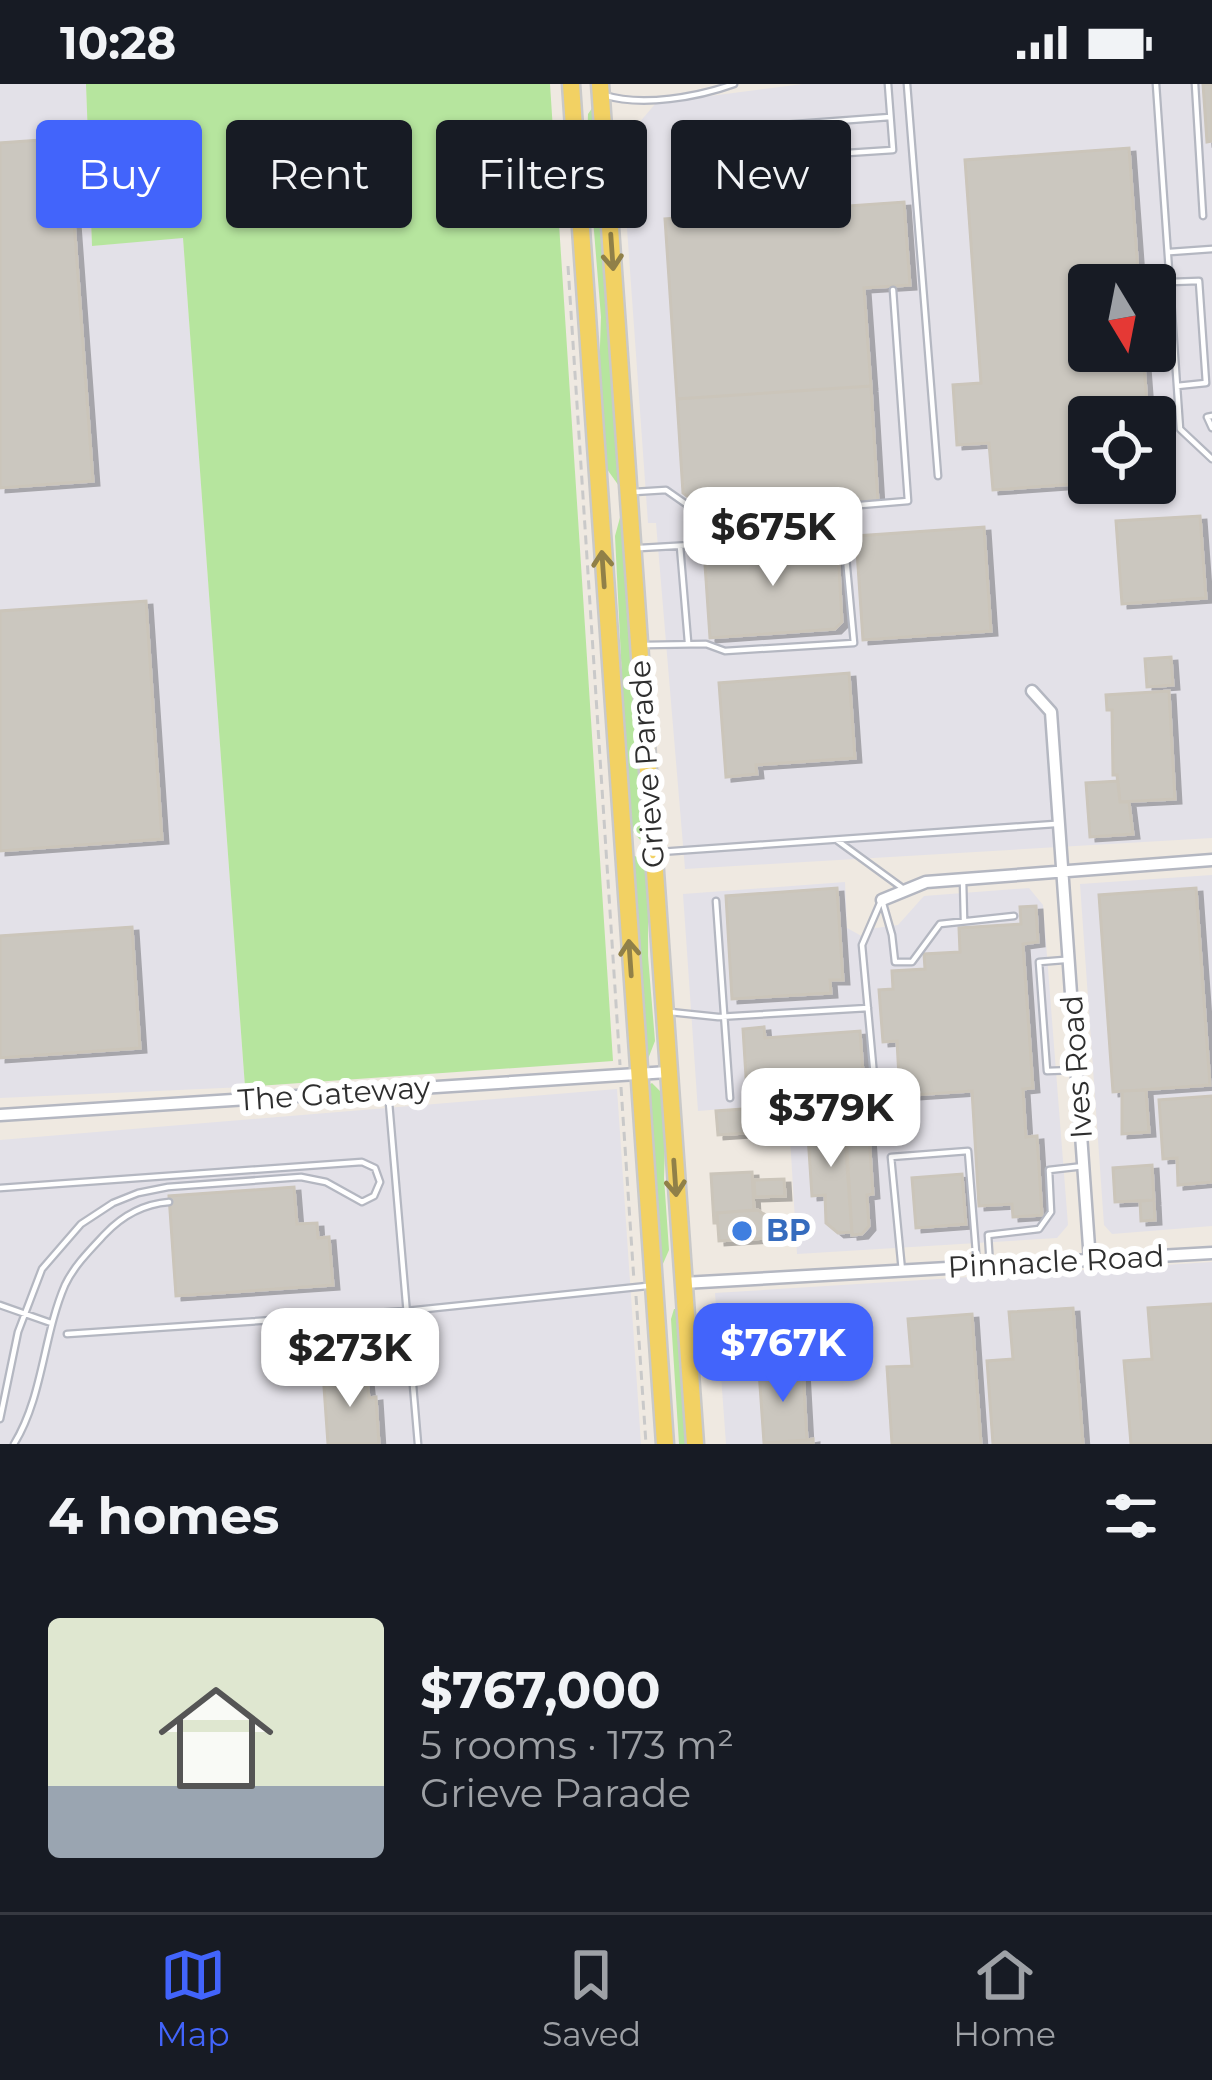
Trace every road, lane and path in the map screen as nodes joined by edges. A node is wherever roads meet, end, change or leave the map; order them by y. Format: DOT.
graph roads {
  1 [pos="734,84"];
  2 [pos="888,84"];
  3 [pos="908,84"];
  4 [pos="1156,84"];
  5 [pos="1195,84"];
  6 [pos="571,89"];
  7 [pos="600,89"];
  8 [pos="890,117"];
  9 [pos="1203,216"];
  10 [pos="1212,249"];
  11 [pos="1168,253"];
  12 [pos="1169,264"];
  13 [pos="568,265"];
  14 [pos="1176,283"];
  15 [pos="892,290"];
  16 [pos="1176,371"];
  17 [pos="1177,386"];
  18 [pos="1212,416"];
  19 [pos="1212,428"];
  20 [pos="1212,459"];
  21 [pos="938,476"];
  22 [pos="628,492"];
  23 [pos="680,546"];
  24 [pos="633,549"];
  25 [pos="688,644"];
  26 [pos="639,645"];
  27 [pos="1033,692"];
  28 [pos="1061,824"];
  29 [pos="836,840"];
  30 [pos="653,853"];
  31 [pos="1212,860"];
  32 [pos="1064,873"];
  33 [pos="962,880"];
  34 [pos="906,890"];
  35 [pos="882,900"];
  36 [pos="716,901"];
  37 [pos="1014,916"];
  38 [pos="964,920"];
  39 [pos="1070,960"];
  40 [pos="868,1008"];
  41 [pos="664,1012"];
  42 [pos="724,1017"];
  43 [pos="1077,1070"];
  44 [pos="668,1072"];
  45 [pos="629,1076"];
  46 [pos="874,1076"];
  47 [pos="388,1091"];
  48 [pos="730,1098"];
  49 [pos="0,1115"];
  50 [pos="1084,1166"];
  51 [pos="0,1188"];
  52 [pos="170,1202"];
  53 [pos="1212,1253"];
  54 [pos="1090,1261"];
  55 [pos="983,1266"];
  56 [pos="902,1271"];
  57 [pos="683,1283"];
  58 [pos="644,1286"];
  59 [pos="0,1305"];
  60 [pos="406,1311"];
  61 [pos="23,1312"];
  62 [pos="370,1313"];
  63 [pos="53,1323"];
  64 [pos="67,1334"];
  65 [pos="412,1375"];
  66 [pos="0,1419"];
  67 [pos="14,1444"];
  68 [pos="418,1444"];
  69 [pos="646,1444"];
  70 [pos="665,1444"];
  71 [pos="695,1444"];
  1 -- 7 [label="lane"];
  2 -- 8 [label="lane"];
  3 -- 21 [label="lane"];
  4 -- 11 [label="lane"];
  5 -- 9 [label="lane"];
  6 -- 7 [label="lane"];
  45 -- 6 [label="main road, Grieve Parade, one-way"];
  7 -- 22 [label="main road, Grieve Parade, one-way"];
  8 -- 8 [label="lane"];
  10 -- 11 [label="lane"];
  11 -- 12 [label="lane"];
  13 -- 45 [label="path"];
  14 -- 17 [label="lane"];
  15 -- 22 [label="lane"];
  16 -- 17 [label="lane"];
  17 -- 20 [label="lane"];
  18 -- 19 [label="lane"];
  22 -- 24 [label="main road, Grieve Parade"];
  23 -- 24 [label="lane"];
  23 -- 25 [label="lane"];
  23 -- 25 [label="lane"];
  24 -- 26 [label="main road, Grieve Parade"];
  25 -- 26 [label="lane"];
  26 -- 30 [label="main road, Grieve Parade"];
  27 -- 28 [label="street, Ives Road"];
  28 -- 29 [label="lane"];
  28 -- 32 [label="street, Ives Road"];
  29 -- 30 [label="lane"];
  29 -- 34 [label="lane"];
  30 -- 41 [label="main road, Grieve Parade"];
  31 -- 32 [label="street"];
  32 -- 33 [label="street"];
  32 -- 39 [label="street, Ives Road"];
  33 -- 34 [label="street"];
  33 -- 38 [label="lane"];
  34 -- 35 [label="street"];
  35 -- 38 [label="lane"];
  35 -- 40 [label="lane"];
  36 -- 42 [label="lane"];
  37 -- 38 [label="lane"];
  39 -- 43 [label="street, Ives Road"];
  39 -- 43 [label="lane"];
  40 -- 42 [label="lane"];
  40 -- 46 [label="lane"];
  41 -- 42 [label="lane"];
  41 -- 44 [label="main road, Grieve Parade"];
  42 -- 48 [label="lane"];
  43 -- 50 [label="street, Ives Road"];
  44 -- 45 [label="street, The Gateway"];
  44 -- 57 [label="main road, Grieve Parade, one-way"];
  45 -- 47 [label="street, The Gateway"];
  45 -- 58 [label="main road, Grieve Parade"];
  45 -- 58 [label="path"];
  47 -- 49 [label="street, The Gateway"];
  47 -- 60 [label="lane"];
  50 -- 54 [label="street, Ives Road"];
  50 -- 55 [label="lane"];
  51 -- 61 [label="lane"];
  52 -- 63 [label="lane"];
  53 -- 54 [label="street, Pinnacle Road"];
  54 -- 55 [label="street, Pinnacle Road"];
  55 -- 56 [label="street, Pinnacle Road"];
  55 -- 56 [label="lane"];
  56 -- 57 [label="street, Pinnacle Road"];
  57 -- 58 [label="lane"];
  57 -- 71 [label="main road, Grieve Parade"];
  58 -- 60 [label="lane"];
  58 -- 69 [label="path"];
  58 -- 70 [label="main road, Grieve Parade"];
  59 -- 61 [label="lane"];
  60 -- 62 [label="lane"];
  60 -- 65 [label="lane"];
  61 -- 63 [label="lane"];
  61 -- 66 [label="lane"];
  62 -- 64 [label="lane"];
  62 -- 65 [label="lane"];
  63 -- 67 [label="lane"];
  65 -- 68 [label="lane"];
}
